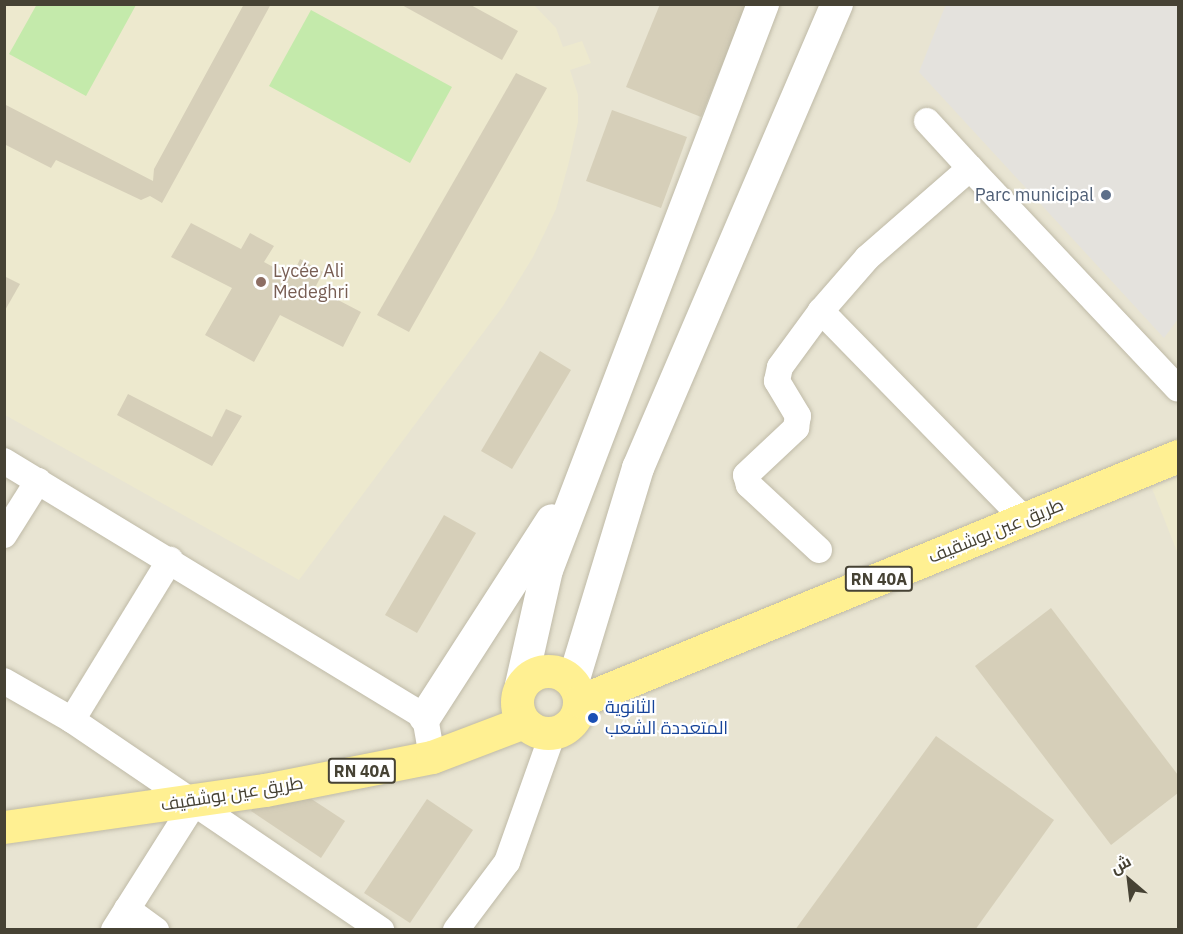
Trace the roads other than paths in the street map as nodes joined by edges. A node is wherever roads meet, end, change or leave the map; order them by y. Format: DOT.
graph roads {
  1 [pos="763,4"];
  2 [pos="837,4"];
  3 [pos="927,121"];
  4 [pos="970,168"];
  5 [pos="821,311"];
  6 [pos="1179,389"];
  7 [pos="1179,456"];
  8 [pos="4,461"];
  9 [pos="589,464"];
  10 [pos="38,481"];
  11 [pos="1024,519"];
  12 [pos="4,535"];
  13 [pos="819,550"];
  14 [pos="170,560"];
  15 [pos="4,681"];
  16 [pos="521,685"];
  17 [pos="577,692"];
  18 [pos="425,717"];
  19 [pos="72,720"];
  20 [pos="538,728"];
  21 [pos="432,756"];
  22 [pos="195,802"];
  23 [pos="4,827"];
  24 [pos="121,919"];
  25 [pos="156,930"];
  26 [pos="381,930"];
  27 [pos="456,930"];
  1 -- 9 [label="street"];
  2 -- 17 [label="street"];
  3 -- 4 [label="street"];
  4 -- 5 [label="street"];
  4 -- 6 [label="street"];
  5 -- 11 [label="street"];
  5 -- 13 [label="street"];
  7 -- 11 [label="main road, طريق عين بوشقيف / RN 40A"];
  8 -- 10 [label="street"];
  9 -- 16 [label="street"];
  9 -- 18 [label="street"];
  10 -- 12 [label="street"];
  10 -- 14 [label="street"];
  11 -- 17 [label="main road, طريق عين بوشقيف / RN 40A"];
  14 -- 18 [label="street"];
  14 -- 19 [label="street"];
  15 -- 19 [label="street"];
  16 -- 17 [label="main road"];
  16 -- 20 [label="main road"];
  17 -- 20 [label="main road, RN 40A"];
  18 -- 21 [label="street"];
  19 -- 22 [label="street"];
  20 -- 21 [label="main road, طريق عين بوشقيف / RN 40A"];
  20 -- 27 [label="street"];
  21 -- 22 [label="main road, طريق عين بوشقيف / RN 40A"];
  22 -- 23 [label="main road, طريق عين بوشقيف / RN 40A"];
  22 -- 24 [label="street"];
  22 -- 26 [label="street"];
  24 -- 25 [label="street"];
}
